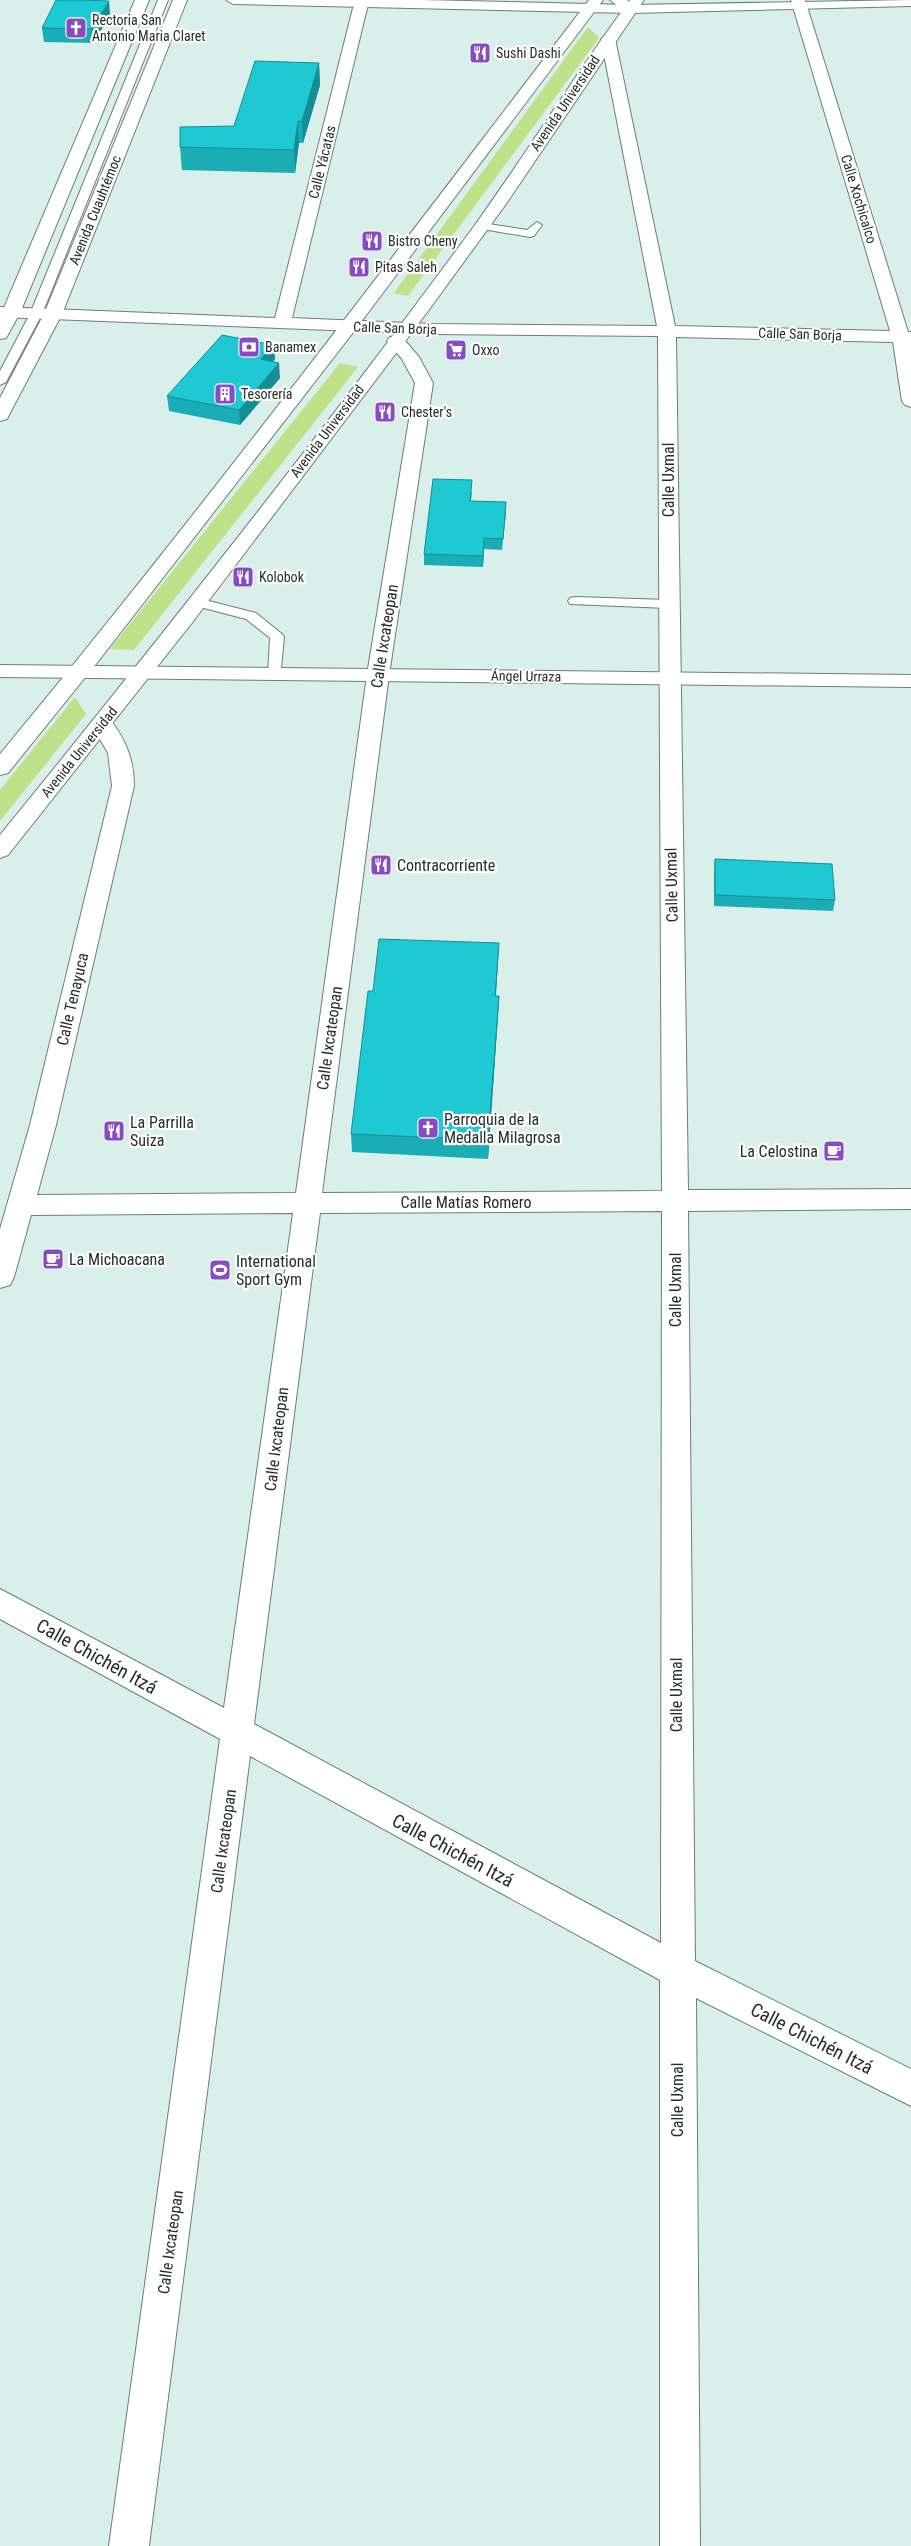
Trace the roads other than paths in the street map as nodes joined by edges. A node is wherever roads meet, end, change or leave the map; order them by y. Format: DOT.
graph roads {
  1 [pos="142,0"];
  2 [pos="162,0"];
  3 [pos="180,0"];
  4 [pos="233,0"];
  5 [pos="617,0"];
  6 [pos="362,2"];
  7 [pos="798,2"];
  8 [pos="911,2"];
  9 [pos="507,3"];
  10 [pos="593,4"];
  11 [pos="634,4"];
  12 [pos="608,39"];
  13 [pos="537,225"];
  14 [pos="482,226"];
  15 [pos="6,313"];
  16 [pos="45,314"];
  17 [pos="282,324"];
  18 [pos="349,326"];
  19 [pos="667,331"];
  20 [pos="0,334"];
  21 [pos="400,335"];
  22 [pos="906,337"];
  23 [pos="0,382"];
  24 [pos="911,401"];
  25 [pos="0,415"];
  26 [pos="575,601"];
  27 [pos="197,602"];
  28 [pos="668,604"];
  29 [pos="0,671"];
  30 [pos="79,673"];
  31 [pos="140,674"];
  32 [pos="275,675"];
  33 [pos="378,675"];
  34 [pos="669,677"];
  35 [pos="911,681"];
  36 [pos="102,724"];
  37 [pos="0,768"];
  38 [pos="0,850"];
  39 [pos="911,1199"];
  40 [pos="675,1200"];
  41 [pos="307,1203"];
  42 [pos="21,1205"];
  43 [pos="0,1277"];
  44 [pos="0,1603"];
  45 [pos="238,1733"];
  46 [pos="676,1970"];
  47 [pos="911,2088"];
  48 [pos="129,2546"];
  49 [pos="680,2546"];
  1 -- 15 [label="street"];
  2 -- 16 [label="lane"];
  3 -- 16 [label="street, Avenida Cuauhtémoc"];
  4 -- 6 [label="street"];
  5 -- 11 [label="street"];
  6 -- 9 [label="street"];
  6 -- 17 [label="street, Calle Yácatas"];
  7 -- 8 [label="street"];
  7 -- 11 [label="street"];
  7 -- 22 [label="street, Calle Xochicalco"];
  9 -- 10 [label="street"];
  10 -- 11 [label="street"];
  10 -- 18 [label="street"];
  11 -- 12 [label="street, Avenida Universidad"];
  12 -- 14 [label="street, Avenida Universidad"];
  12 -- 19 [label="street, Calle Uxmal"];
  13 -- 14 [label="lane"];
  14 -- 21 [label="street, Avenida Universidad"];
  15 -- 16 [label="street, Calle San Borja"];
  15 -- 20 [label="street"];
  16 -- 17 [label="street, Calle San Borja"];
  16 -- 23 [label="lane"];
  16 -- 25 [label="street, Avenida Cuauhtémoc"];
  17 -- 18 [label="street, Calle San Borja"];
  18 -- 21 [label="street, Calle San Borja"];
  18 -- 30 [label="street"];
  19 -- 21 [label="street, Calle San Borja"];
  19 -- 22 [label="street, Calle San Borja"];
  19 -- 28 [label="street, Calle Uxmal"];
  21 -- 27 [label="street, Avenida Universidad"];
  21 -- 33 [label="street, Calle Ixcateopan"];
  22 -- 24 [label="street, Calle Xochicalco"];
  26 -- 28 [label="lane"];
  27 -- 31 [label="street, Avenida Universidad"];
  27 -- 32 [label="lane"];
  28 -- 34 [label="street, Calle Uxmal"];
  29 -- 30 [label="street"];
  30 -- 31 [label="street, Ángel Urraza"];
  30 -- 37 [label="street"];
  31 -- 32 [label="street, Ángel Urraza"];
  31 -- 36 [label="street, Avenida Universidad"];
  32 -- 33 [label="street, Ángel Urraza"];
  33 -- 34 [label="street, Ángel Urraza"];
  33 -- 41 [label="street, Calle Ixcateopan"];
  34 -- 35 [label="street, Ángel Urraza"];
  34 -- 40 [label="street, Calle Uxmal"];
  36 -- 38 [label="street, Avenida Universidad"];
  36 -- 42 [label="street, Calle Tenayuca"];
  39 -- 40 [label="street, Calle Matías Romero"];
  40 -- 41 [label="street, Calle Matías Romero"];
  40 -- 46 [label="street, Calle Uxmal"];
  41 -- 42 [label="street, Calle Matías Romero"];
  41 -- 45 [label="street, Calle Ixcateopan"];
  42 -- 43 [label="street, Calle Tenayuca"];
  44 -- 45 [label="street, Calle Chichén Itzá"];
  45 -- 46 [label="street, Calle Chichén Itzá"];
  45 -- 48 [label="street, Calle Ixcateopan"];
  46 -- 47 [label="street, Calle Chichén Itzá"];
  46 -- 49 [label="street, Calle Uxmal"];
}
